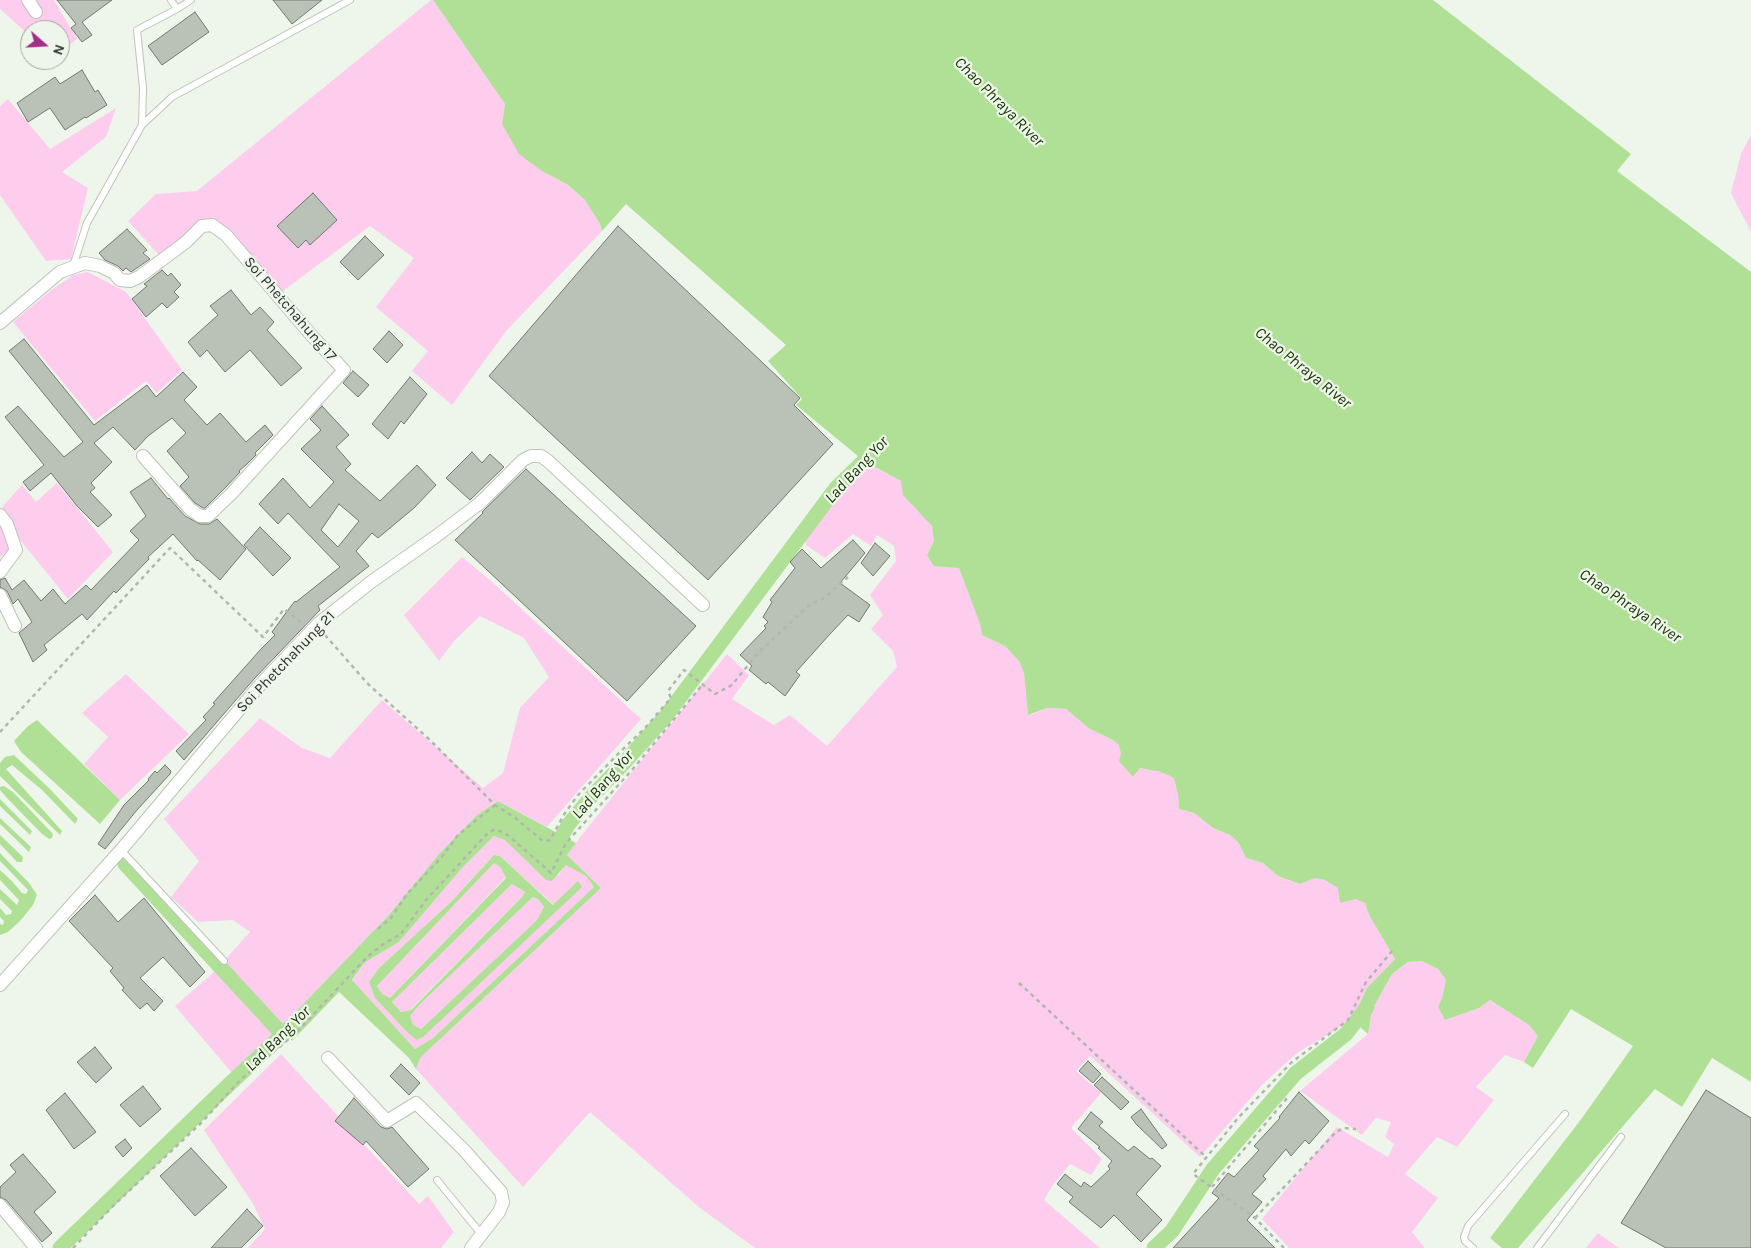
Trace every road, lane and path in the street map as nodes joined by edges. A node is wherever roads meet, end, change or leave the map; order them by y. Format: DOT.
graph roads {
  1 [pos="28,0"];
  2 [pos="171,0"];
  3 [pos="191,0"];
  4 [pos="350,0"];
  5 [pos="177,10"];
  6 [pos="36,12"];
  7 [pos="142,125"];
  8 [pos="73,267"];
  9 [pos="0,322"];
  10 [pos="143,456"];
  11 [pos="0,514"];
  12 [pos="0,572"];
  13 [pos="848,577"];
  14 [pos="0,595"];
  15 [pos="703,605"];
  16 [pos="15,626"];
  17 [pos="314,628"];
  18 [pos="703,684"];
  19 [pos="0,732"];
  20 [pos="495,805"];
  21 [pos="121,850"];
  22 [pos="378,929"];
  23 [pos="1393,950"];
  24 [pos="224,961"];
  25 [pos="1019,983"];
  26 [pos="0,985"];
  27 [pos="328,1058"];
  28 [pos="1288,1097"];
  29 [pos="1565,1114"];
  30 [pos="1356,1129"];
  31 [pos="1621,1137"];
  32 [pos="1206,1157"];
  33 [pos="437,1180"];
  34 [pos="1212,1187"];
  35 [pos="0,1205"];
  36 [pos="1254,1218"];
  37 [pos="483,1235"];
  38 [pos="36,1248"];
  39 [pos="73,1248"];
  40 [pos="471,1248"];
  41 [pos="1284,1248"];
  42 [pos="1473,1248"];
  43 [pos="1537,1248"];
  1 -- 6 [label="street"];
  2 -- 5 [label="lane"];
  3 -- 5 [label="lane"];
  4 -- 7 [label="lane"];
  5 -- 7 [label="lane"];
  7 -- 8 [label="lane"];
  8 -- 9 [label="street, Soi Phetchahung 17"];
  8 -- 10 [label="street, Soi Phetchahung 17"];
  11 -- 12 [label="street"];
  13 -- 18 [label="path"];
  14 -- 16 [label="street"];
  15 -- 17 [label="street, Soi Phetchahung 21"];
  17 -- 19 [label="path"];
  17 -- 20 [label="path"];
  17 -- 21 [label="street, Soi Phetchahung 21"];
  18 -- 20 [label="path"];
  18 -- 39 [label="path"];
  20 -- 22 [label="path"];
  21 -- 24 [label="lane"];
  21 -- 26 [label="street, Soi Phetchahung 21"];
  23 -- 32 [label="path"];
  25 -- 32 [label="path"];
  27 -- 37 [label="street"];
  28 -- 34 [label="path"];
  29 -- 42 [label="lane"];
  30 -- 36 [label="path"];
  31 -- 43 [label="lane"];
  32 -- 34 [label="path"];
  33 -- 37 [label="lane"];
  34 -- 36 [label="path"];
  35 -- 38 [label="street"];
  36 -- 41 [label="path"];
  37 -- 40 [label="street"];
}
